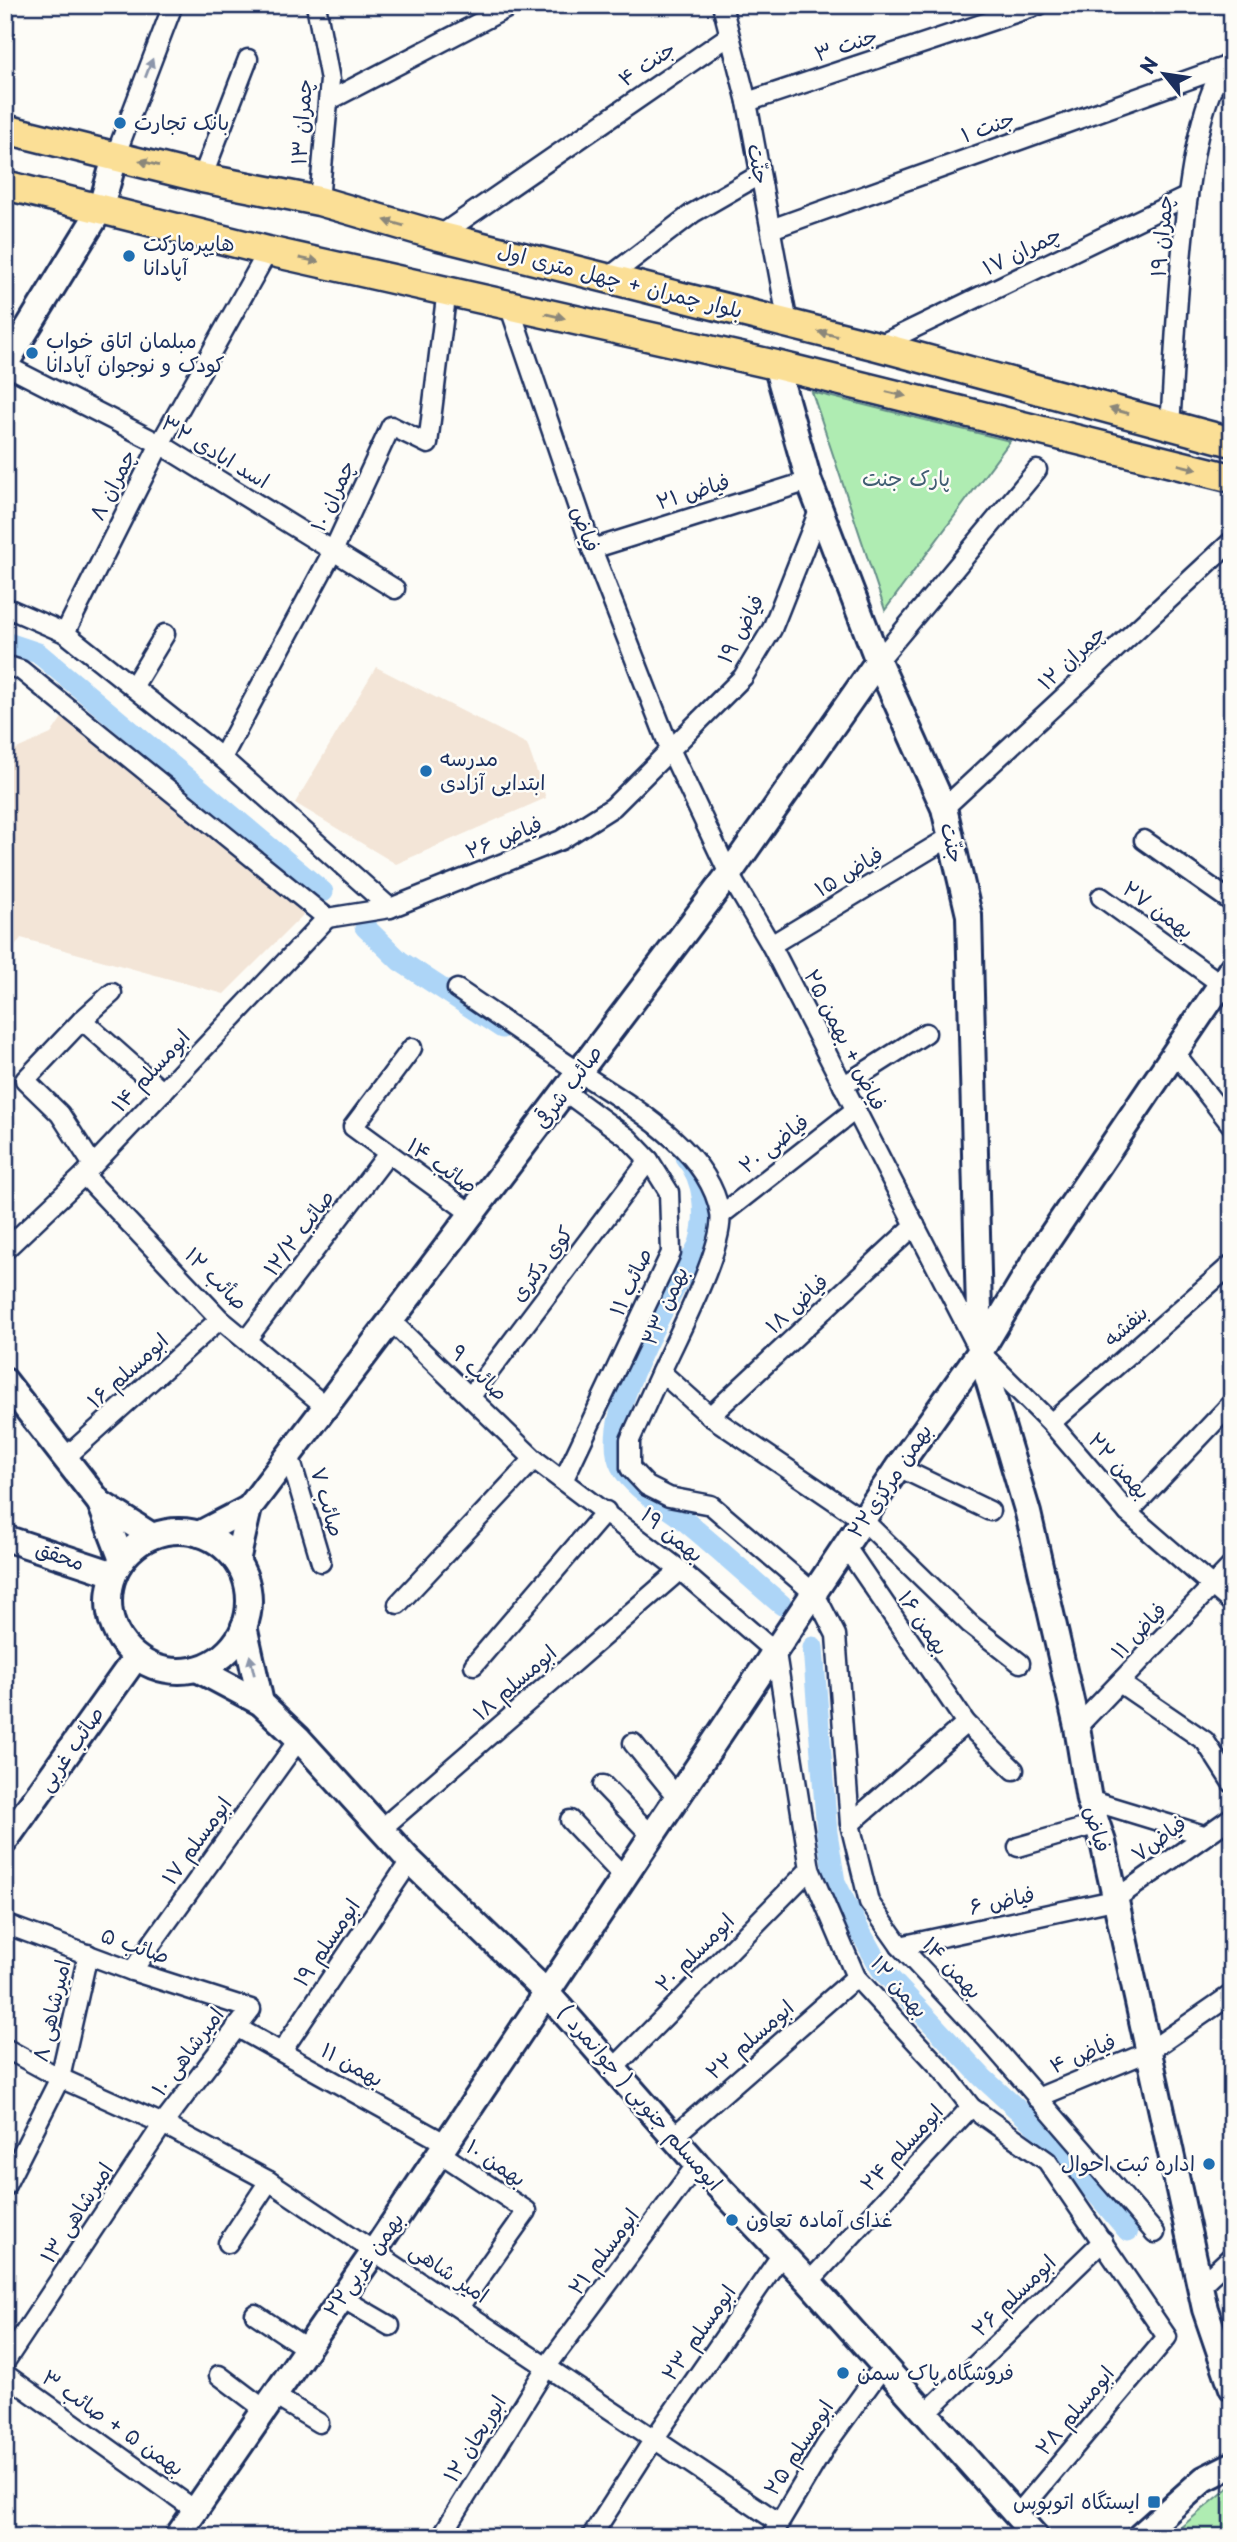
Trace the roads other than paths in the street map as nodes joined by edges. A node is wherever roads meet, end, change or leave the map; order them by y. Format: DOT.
graph roads {
  1 [pos="173,5"];
  2 [pos="316,5"];
  3 [pos="513,5"];
  4 [pos="722,5"];
  5 [pos="1039,5"];
  6 [pos="729,36"];
  7 [pos="248,59"];
  8 [pos="1226,64"];
  9 [pos="330,100"];
  10 [pos="747,102"];
  11 [pos="5,130"];
  12 [pos="116,155"];
  13 [pos="759,175"];
  14 [pos="202,178"];
  15 [pos="5,185"];
  16 [pos="1188,196"];
  17 [pos="319,201"];
  18 [pos="100,210"];
  19 [pos="771,229"];
  20 [pos="439,236"];
  21 [pos="268,251"];
  22 [pos="609,277"];
  23 [pos="447,289"];
  24 [pos="509,305"];
  25 [pos="788,324"];
  26 [pos="877,346"];
  27 [pos="5,365"];
  28 [pos="776,365"];
  29 [pos="1171,425"];
  30 [pos="1232,442"];
  31 [pos="160,444"];
  32 [pos="1037,470"];
  33 [pos="1232,478"];
  34 [pos="809,481"];
  35 [pos="820,508"];
  36 [pos="1232,541"];
  37 [pos="334,549"];
  38 [pos="592,549"];
  39 [pos="395,589"];
  40 [pos="5,607"];
  41 [pos="65,633"];
  42 [pos="165,634"];
  43 [pos="878,661"];
  44 [pos="5,664"];
  45 [pos="133,687"];
  46 [pos="670,749"];
  47 [pos="222,758"];
  48 [pos="944,808"];
  49 [pos="950,837"];
  50 [pos="1144,840"];
  51 [pos="729,874"];
  52 [pos="1101,897"];
  53 [pos="1232,902"];
  54 [pos="390,908"];
  55 [pos="327,918"];
  56 [pos="771,946"];
  57 [pos="1228,983"];
  58 [pos="457,989"];
  59 [pos="112,993"];
  60 [pos="82,1020"];
  61 [pos="926,1033"];
  62 [pos="412,1048"];
  63 [pos="1175,1053"];
  64 [pos="572,1082"];
  65 [pos="843,1086"];
  66 [pos="163,1092"];
  67 [pos="855,1110"];
  68 [pos="1232,1126"];
  69 [pos="387,1155"];
  70 [pos="649,1160"];
  71 [pos="89,1170"];
  72 [pos="472,1214"];
  73 [pos="721,1215"];
  74 [pos="915,1225"];
  75 [pos="5,1250"];
  76 [pos="1232,1264"];
  77 [pos="220,1319"];
  78 [pos="391,1321"];
  79 [pos="247,1339"];
  80 [pos="980,1352"];
  81 [pos="661,1372"];
  82 [pos="5,1381"];
  83 [pos="471,1396"];
  84 [pos="1232,1403"];
  85 [pos="325,1406"];
  86 [pos="710,1416"];
  87 [pos="1051,1423"];
  88 [pos="289,1454"];
  89 [pos="66,1457"];
  90 [pos="534,1459"];
  91 [pos="898,1467"];
  92 [pos="564,1481"];
  93 [pos="100,1503"];
  94 [pos="248,1508"];
  95 [pos="606,1511"];
  96 [pos="990,1511"];
  97 [pos="1128,1513"];
  98 [pos="863,1520"];
  99 [pos="200,1534"];
  100 [pos="152,1536"];
  101 [pos="5,1538"];
  102 [pos="845,1547"];
  103 [pos="237,1561"];
  104 [pos="321,1562"];
  105 [pos="1232,1565"];
  106 [pos="118,1567"];
  107 [pos="680,1570"];
  108 [pos="1213,1587"];
  109 [pos="815,1594"];
  110 [pos="1232,1603"];
  111 [pos="398,1604"];
  112 [pos="244,1626"];
  113 [pos="776,1653"];
  114 [pos="136,1657"];
  115 [pos="1020,1663"];
  116 [pos="474,1665"];
  117 [pos="197,1669"];
  118 [pos="1120,1683"];
  119 [pos="261,1703"];
  120 [pos="966,1723"];
  121 [pos="1077,1727"];
  122 [pos="299,1739"];
  123 [pos="634,1744"];
  124 [pos="1014,1770"];
  125 [pos="1232,1783"];
  126 [pos="603,1785"];
  127 [pos="676,1796"];
  128 [pos="1089,1800"];
  129 [pos="570,1820"];
  130 [pos="850,1824"];
  131 [pos="1098,1824"];
  132 [pos="1229,1824"];
  133 [pos="380,1830"];
  134 [pos="650,1834"];
  135 [pos="1204,1835"];
  136 [pos="5,1841"];
  137 [pos="1018,1847"];
  138 [pos="410,1861"];
  139 [pos="810,1869"];
  140 [pos="623,1876"];
  141 [pos="1114,1900"];
  142 [pos="5,1924"];
  143 [pos="900,1946"];
  144 [pos="88,1954"];
  145 [pos="132,1971"];
  146 [pos="856,1978"];
  147 [pos="546,1992"];
  148 [pos="1232,1994"];
  149 [pos="251,2009"];
  150 [pos="236,2026"];
  151 [pos="5,2048"];
  152 [pos="282,2051"];
  153 [pos="1148,2052"];
  154 [pos="613,2069"];
  155 [pos="60,2078"];
  156 [pos="1037,2098"];
  157 [pos="971,2107"];
  158 [pos="163,2123"];
  159 [pos="673,2137"];
  160 [pos="443,2148"];
  161 [pos="696,2164"];
  162 [pos="269,2181"];
  163 [pos="5,2188"];
  164 [pos="1155,2233"];
  165 [pos="1103,2241"];
  166 [pos="228,2244"];
  167 [pos="375,2250"];
  168 [pos="782,2254"];
  169 [pos="1232,2256"];
  170 [pos="809,2282"];
  171 [pos="1202,2284"];
  172 [pos="342,2298"];
  173 [pos="459,2307"];
  174 [pos="255,2314"];
  175 [pos="390,2326"];
  176 [pos="1167,2337"];
  177 [pos="306,2348"];
  178 [pos="5,2362"];
  179 [pos="884,2365"];
  180 [pos="547,2366"];
  181 [pos="5,2374"];
  182 [pos="219,2375"];
  183 [pos="1232,2388"];
  184 [pos="269,2402"];
  185 [pos="926,2413"];
  186 [pos="318,2423"];
  187 [pos="654,2439"];
  188 [pos="1232,2465"];
  189 [pos="195,2510"];
  190 [pos="1017,2515"];
  191 [pos="775,2530"];
  192 [pos="177,2537"];
  193 [pos="441,2537"];
  194 [pos="591,2537"];
  195 [pos="1036,2537"];
  196 [pos="1139,2537"];
  12 -- 1 [label="street, one-way"];
  2 -- 9 [label="street, چمران ۱۳"];
  3 -- 9 [label="street"];
  4 -- 6 [label="street, جنّت"];
  5 -- 10 [label="street, جنت ۳"];
  6 -- 10 [label="street, جنّت"];
  6 -- 20 [label="street, جنت ۴"];
  7 -- 14 [label="street"];
  8 -- 16 [label="street, چمران ۱۹"];
  8 -- 19 [label="street, جنت ۱"];
  9 -- 17 [label="street, چمران ۱۳"];
  10 -- 13 [label="street, جنّت"];
  11 -- 12 [label="main road, بلوار چمران + چهل متری اول"];
  14 -- 12 [label="main road, بلوار چمران + چهل متری اول, one-way"];
  12 -- 18 [label="street"];
  13 -- 19 [label="street, جنّت"];
  13 -- 22 [label="street"];
  14 -- 17 [label="main road, بلوار چمران + چهل متری اول"];
  15 -- 18 [label="main road"];
  16 -- 26 [label="street, چمران ۱۷"];
  16 -- 29 [label="street, چمران ۱۹"];
  20 -- 17 [label="main road, بلوار چمران + چهل متری اول, one-way"];
  18 -- 21 [label="main road"];
  18 -- 27 [label="street"];
  19 -- 25 [label="street, جنّت"];
  20 -- 22 [label="main road, بلوار چمران + چهل متری اول"];
  21 -- 23 [label="main road, one-way"];
  21 -- 31 [label="street, چمران ۸"];
  22 -- 25 [label="main road, بلوار چمران + چهل متری اول"];
  23 -- 24 [label="main road"];
  23 -- 37 [label="street, چمران ۱۰"];
  24 -- 28 [label="main road, one-way"];
  24 -- 38 [label="street, فیاض"];
  26 -- 25 [label="main road, بلوار چمران + چهل متری اول, one-way"];
  29 -- 26 [label="main road, بلوار چمران + چهل متری اول, one-way"];
  27 -- 31 [label="street, اسد ابادی ۳۲"];
  28 -- 33 [label="main road, one-way"];
  28 -- 34 [label="street, جنّت"];
  29 -- 30 [label="main road, بلوار چمران + چهل متری اول"];
  31 -- 37 [label="street, اسد ابادی ۳۲"];
  31 -- 41 [label="street, چمران ۸"];
  32 -- 43 [label="street"];
  34 -- 35 [label="street, جنّت"];
  34 -- 38 [label="street, فیاض ۲۱"];
  35 -- 43 [label="street, جنّت"];
  35 -- 46 [label="street, فیاض ۱۹"];
  36 -- 48 [label="street, چمران ۱۲"];
  37 -- 39 [label="street, اسد ابادی ۳۲"];
  37 -- 47 [label="street, چمران ۱۰"];
  38 -- 46 [label="street, فیاض"];
  40 -- 41 [label="street"];
  41 -- 45 [label="street"];
  42 -- 45 [label="street"];
  43 -- 48 [label="street, جنّت"];
  43 -- 51 [label="street, صائب شرقی"];
  44 -- 55 [label="street"];
  45 -- 47 [label="street"];
  46 -- 51 [label="street, فیاض + بهمن ۲۵"];
  46 -- 54 [label="street, فیاض ۲۶"];
  47 -- 54 [label="street"];
  48 -- 49 [label="street, جنّت"];
  49 -- 56 [label="street, فیاض ۱۵"];
  49 -- 80 [label="street, جنّت"];
  50 -- 53 [label="street"];
  51 -- 56 [label="street, فیاض + بهمن ۲۵"];
  51 -- 64 [label="street, صائب شرقی"];
  52 -- 57 [label="street, بهمن ۲۷"];
  54 -- 55 [label="street, فیاض ۲۶"];
  55 -- 66 [label="street, ابومسلم ۱۴"];
  56 -- 65 [label="street, فیاض + بهمن ۲۵"];
  57 -- 63 [label="street, ۲۲بهمن مرکزی"];
  58 -- 64 [label="street"];
  59 -- 60 [label="street"];
  60 -- 66 [label="street"];
  60 -- 71 [label="street, صأئب ۱۲"];
  61 -- 65 [label="street"];
  62 -- 69 [label="street, صائب ۱۴"];
  63 -- 68 [label="street"];
  63 -- 80 [label="street, ۲۲بهمن مرکزی"];
  64 -- 70 [label="street, صائب ۱۱"];
  64 -- 72 [label="street, صائب شرقی"];
  64 -- 73 [label="street"];
  65 -- 67 [label="street, فیاض + بهمن ۲۵"];
  66 -- 71 [label="street, ابومسلم ۱۴"];
  67 -- 73 [label="street, فیاضی ۲۰"];
  67 -- 74 [label="street, فیاض + بهمن ۲۵"];
  69 -- 72 [label="street, صائب ۱۴"];
  69 -- 79 [label="street, صائب ۱۲/۲"];
  70 -- 83 [label="street, کوی دکتری"];
  70 -- 92 [label="street, صائب ۱۱"];
  71 -- 75 [label="street, ابومسلم ۱۴"];
  71 -- 77 [label="street, صأئب ۱۲"];
  72 -- 78 [label="street, صائب شرقی"];
  73 -- 81 [label="street, بهمن ۲۳"];
  74 -- 80 [label="street, فیاض + بهمن ۲۵"];
  74 -- 86 [label="street, فیاض ۱۸"];
  76 -- 87 [label="street, بنفشه"];
  77 -- 79 [label="street, صأئب ۱۲"];
  77 -- 89 [label="street, ابومسلم ۱۶"];
  78 -- 83 [label="street, صائب ۹"];
  78 -- 85 [label="street, صائب شرقی"];
  79 -- 85 [label="street, صأئب ۱۲"];
  80 -- 87 [label="street, بهمن ۲۲"];
  80 -- 91 [label="street, ۲۲بهمن مرکزی"];
  80 -- 121 [label="street, فیاض"];
  81 -- 86 [label="street, بهمن ۲۳"];
  81 -- 109 [label="street"];
  82 -- 89 [label="street"];
  83 -- 90 [label="street, صائب ۹"];
  84 -- 97 [label="street"];
  85 -- 88 [label="street, صائب شرقی"];
  86 -- 98 [label="street, بهمن ۲۳"];
  87 -- 97 [label="street, بهمن ۲۲"];
  88 -- 94 [label="street, صائب شرقی"];
  88 -- 104 [label="street, صائب ۷"];
  89 -- 93 [label="street"];
  90 -- 92 [label="street, بهمن ۱۹"];
  90 -- 111 [label="street"];
  91 -- 96 [label="street"];
  91 -- 98 [label="street, ۲۲بهمن مرکزی"];
  92 -- 95 [label="street, بهمن ۱۹"];
  93 -- 100 [label="street"];
  93 -- 106 [label="street"];
  94 -- 99 [label="street"];
  94 -- 103 [label="street"];
  95 -- 107 [label="street, بهمن ۱۹"];
  95 -- 116 [label="street"];
  97 -- 108 [label="street, بهمن ۲۲"];
  98 -- 102 [label="street, ۲۲بهمن مرکزی"];
  98 -- 115 [label="street, بهمن ۲۳"];
  99 -- 100 [label="street"];
  99 -- 103 [label="street"];
  100 -- 106 [label="street"];
  101 -- 106 [label="street, محقق"];
  102 -- 109 [label="street, ۲۲بهمن مرکزی"];
  102 -- 120 [label="street, بهمن ۱۶"];
  103 -- 112 [label="street"];
  105 -- 108 [label="street, فیاض ۱۱"];
  106 -- 114 [label="street"];
  107 -- 113 [label="street, بهمن ۱۹"];
  107 -- 133 [label="street, ابومسلم ۱۸"];
  108 -- 110 [label="street, بهمن ۲۲"];
  108 -- 118 [label="street, فیاض ۱۱"];
  109 -- 113 [label="street, ۲۲بهمن مرکزی"];
  109 -- 130 [label="street, بهمن ۱۴"];
  112 -- 117 [label="street"];
  119 -- 112 [label="street, one-way"];
  113 -- 127 [label="street, ۲۲بهمن مرکزی"];
  113 -- 139 [label="street, بهمن ۱۲"];
  114 -- 117 [label="street"];
  114 -- 136 [label="street, صائب غربی"];
  117 -- 119 [label="street, ابومسلم جنوبی ( جوانمرد )"];
  118 -- 121 [label="street, فیاض ۱۱"];
  118 -- 125 [label="street"];
  119 -- 122 [label="street, ابومسلم جنوبی ( جوانمرد )"];
  120 -- 124 [label="street, بهمن ۱۶"];
  120 -- 130 [label="street"];
  121 -- 128 [label="street, فیاض"];
  122 -- 133 [label="street, ابومسلم جنوبی ( جوانمرد )"];
  122 -- 145 [label="street, ابومسلم ۱۷"];
  123 -- 127 [label="street"];
  126 -- 134 [label="street"];
  127 -- 134 [label="street, ۲۲بهمن مرکزی"];
  128 -- 131 [label="street, فیاض"];
  128 -- 135 [label="street"];
  129 -- 140 [label="street"];
  130 -- 143 [label="street, بهمن ۱۴"];
  131 -- 137 [label="street"];
  131 -- 141 [label="street, فیاض"];
  132 -- 135 [label="street, فیاض۷"];
  133 -- 138 [label="street, ابومسلم جنوبی ( جوانمرد )"];
  134 -- 140 [label="street, ۲۲بهمن مرکزی"];
  135 -- 141 [label="street, فیاض۷"];
  138 -- 147 [label="street, ابومسلم جنوبی ( جوانمرد )"];
  138 -- 152 [label="street, ابومسلم ۱۹"];
  139 -- 146 [label="street, بهمن ۱۲"];
  139 -- 154 [label="street, ابومسلم ۲۰"];
  140 -- 147 [label="street, ۲۲بهمن مرکزی"];
  141 -- 143 [label="street, فیاض ۶"];
  141 -- 153 [label="street, فیاض"];
  142 -- 144 [label="street, صائب ۵"];
  143 -- 156 [label="street, بهمن ۱۴"];
  144 -- 145 [label="street, صائب ۵"];
  144 -- 155 [label="street, امیرشاهی ۸"];
  145 -- 149 [label="street, صائب ۵"];
  146 -- 157 [label="street, بهمن ۱۲"];
  146 -- 159 [label="street, ابومسلم ۲۲"];
  147 -- 154 [label="street, ابومسلم جنوبی ( جوانمرد )"];
  147 -- 160 [label="street, ۲۲بهمن غربی"];
  148 -- 153 [label="street, فیاض ۴"];
  149 -- 150 [label="street, امیرشاهی ۱۰"];
  150 -- 152 [label="street, بهمن ۱۱"];
  150 -- 158 [label="street, امیرشاهی ۱۰"];
  151 -- 155 [label="street, امیر شاهی"];
  152 -- 160 [label="street, بهمن ۱۱"];
  153 -- 156 [label="street, فیاض ۴"];
  153 -- 171 [label="street, فیاض"];
  154 -- 159 [label="street, ابومسلم جنوبی ( جوانمرد )"];
  155 -- 158 [label="street, امیر شاهی"];
  155 -- 163 [label="street, امیرشاهی ۸"];
  156 -- 164 [label="street, بهمن ۱۴"];
  157 -- 165 [label="street, بهمن ۱۲"];
  157 -- 170 [label="street, ابومسلم ۲۴"];
  158 -- 162 [label="street, امیر شاهی"];
  158 -- 178 [label="street, امیرشاهی ۱۳"];
  159 -- 161 [label="street, ابومسلم جنوبی ( جوانمرد )"];
  160 -- 167 [label="street, ۲۲بهمن غربی"];
  160 -- 173 [label="street, بهمن ۱۰"];
  161 -- 168 [label="street, ابومسلم جنوبی ( جوانمرد )"];
  161 -- 180 [label="street, ابومسلم ۲۱"];
  162 -- 166 [label="street"];
  162 -- 167 [label="street, امیر شاهی"];
  165 -- 176 [label="street, بهمن ۱۲"];
  165 -- 185 [label="street, ابومسلم ۲۶"];
  167 -- 172 [label="street, ۲۲بهمن غربی"];
  167 -- 173 [label="street, امیر شاهی"];
  168 -- 170 [label="street, ابومسلم جنوبی ( جوانمرد )"];
  168 -- 187 [label="street, ابومسلم ۲۳"];
  169 -- 171 [label="street"];
  170 -- 179 [label="street, ابومسلم جنوبی ( جوانمرد )"];
  171 -- 183 [label="street, فیاض"];
  172 -- 175 [label="street"];
  172 -- 177 [label="street, ۲۲بهمن غربی"];
  173 -- 180 [label="street, امیر شاهی"];
  174 -- 177 [label="street"];
  176 -- 190 [label="street, ابومسلم ۲۸"];
  177 -- 184 [label="street, ۲۲بهمن غربی"];
  179 -- 185 [label="street, ابومسلم جنوبی ( جوانمرد )"];
  179 -- 191 [label="street, ابومسلم ۲۵"];
  180 -- 187 [label="street, امیر شاهی"];
  180 -- 193 [label="street, ابوریحان ۱۲"];
  181 -- 189 [label="street, بهمن ۵ + صائب ۳"];
  182 -- 184 [label="street"];
  184 -- 186 [label="street"];
  184 -- 189 [label="street, ۲۲بهمن غربی"];
  185 -- 190 [label="street, ابومسلم جنوبی ( جوانمرد )"];
  187 -- 191 [label="street, امیر شاهی"];
  187 -- 194 [label="street, ابومسلم ۲۳"];
  188 -- 196 [label="street"];
  189 -- 192 [label="street, ۲۲بهمن غربی"];
  190 -- 195 [label="street, ابومسلم جنوبی ( جوانمرد )"];
}
